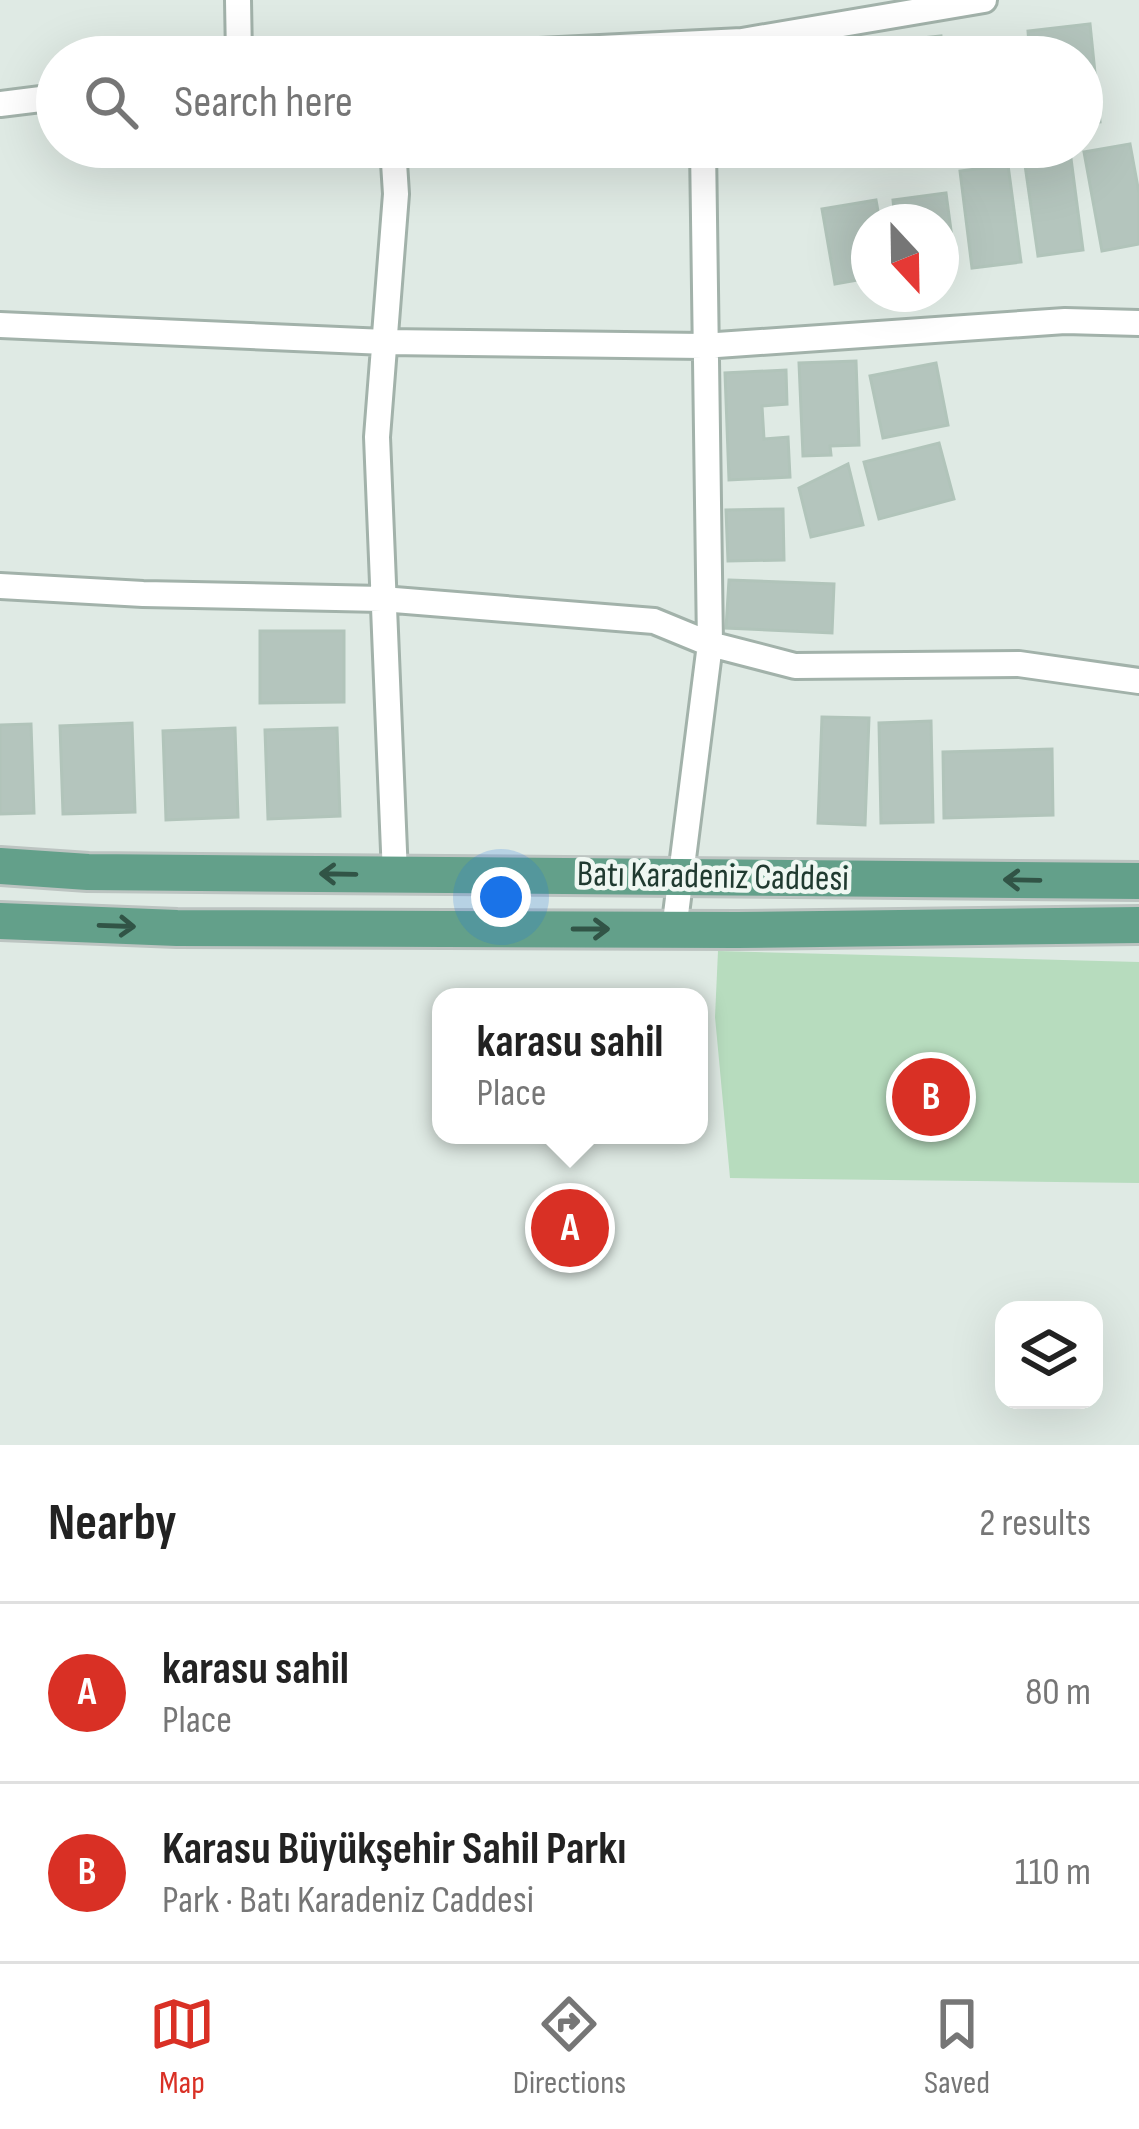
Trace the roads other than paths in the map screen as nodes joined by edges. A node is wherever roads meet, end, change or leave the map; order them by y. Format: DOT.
graph roads {
  1 [pos="238,0"];
  2 [pos="984,0"];
  3 [pos="239,36"];
  4 [pos="772,36"];
  5 [pos="36,100"];
  6 [pos="0,104"];
  7 [pos="394,168"];
  8 [pos="703,168"];
  9 [pos="1139,323"];
  10 [pos="0,325"];
  11 [pos="386,342"];
  12 [pos="704,346"];
  13 [pos="0,586"];
  14 [pos="382,599"];
  15 [pos="710,644"];
  16 [pos="1139,681"];
  17 [pos="0,866"];
  18 [pos="395,874"];
  19 [pos="679,877"];
  20 [pos="1139,881"];
  21 [pos="0,922"];
  22 [pos="1139,925"];
  23 [pos="674,930"];
  1 -- 3 [label="street"];
  2 -- 4 [label="street"];
  5 -- 6 [label="street"];
  7 -- 11 [label="street"];
  8 -- 12 [label="street"];
  9 -- 12 [label="street"];
  10 -- 11 [label="street"];
  11 -- 12 [label="street"];
  11 -- 14 [label="street"];
  12 -- 15 [label="street"];
  13 -- 14 [label="street"];
  14 -- 15 [label="street"];
  14 -- 18 [label="street"];
  15 -- 16 [label="street"];
  15 -- 19 [label="street"];
  18 -- 17 [label="main road, Batı Karadeniz Caddesi, one-way"];
  18 -- 19 [label="main road, Batı Karadeniz Caddesi"];
  20 -- 19 [label="main road, Batı Karadeniz Caddesi, one-way"];
  19 -- 23 [label="street"];
  21 -- 23 [label="main road, Batı Karadeniz Caddesi, one-way"];
  22 -- 23 [label="main road, Batı Karadeniz Caddesi"];
}
